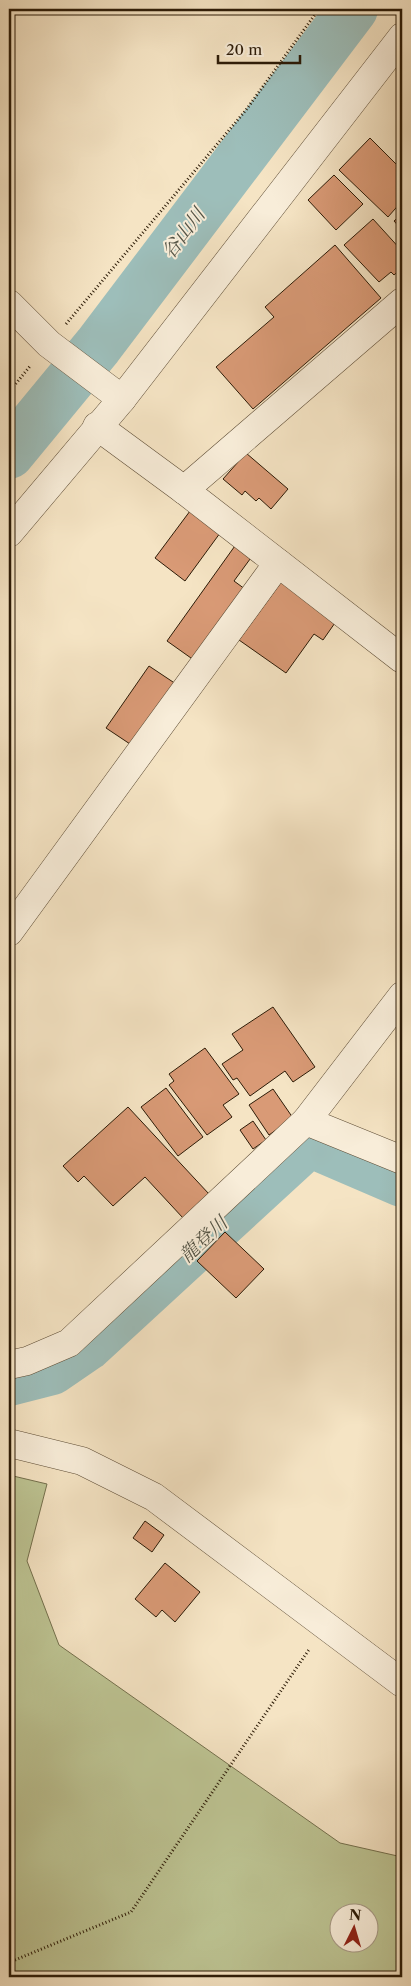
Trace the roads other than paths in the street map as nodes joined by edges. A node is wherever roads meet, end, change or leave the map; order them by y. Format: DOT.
graph roads {
  1 [pos="402,37"];
  2 [pos="402,302"];
  3 [pos="9,304"];
  4 [pos="115,394"];
  5 [pos="97,426"];
  6 [pos="184,490"];
  7 [pos="9,533"];
  8 [pos="278,563"];
  9 [pos="402,660"];
  10 [pos="9,932"];
  11 [pos="402,996"];
  12 [pos="306,1120"];
  13 [pos="402,1160"];
  14 [pos="9,1365"];
  15 [pos="9,1443"];
  16 [pos="402,1683"];
  1 -- 4 [label="street"];
  2 -- 6 [label="street"];
  3 -- 4 [label="street"];
  4 -- 5 [label="street"];
  5 -- 6 [label="street"];
  5 -- 7 [label="street"];
  6 -- 8 [label="street"];
  8 -- 9 [label="street"];
  8 -- 10 [label="street"];
  11 -- 12 [label="street"];
  12 -- 13 [label="street"];
  12 -- 14 [label="street"];
  15 -- 16 [label="street"];
}
